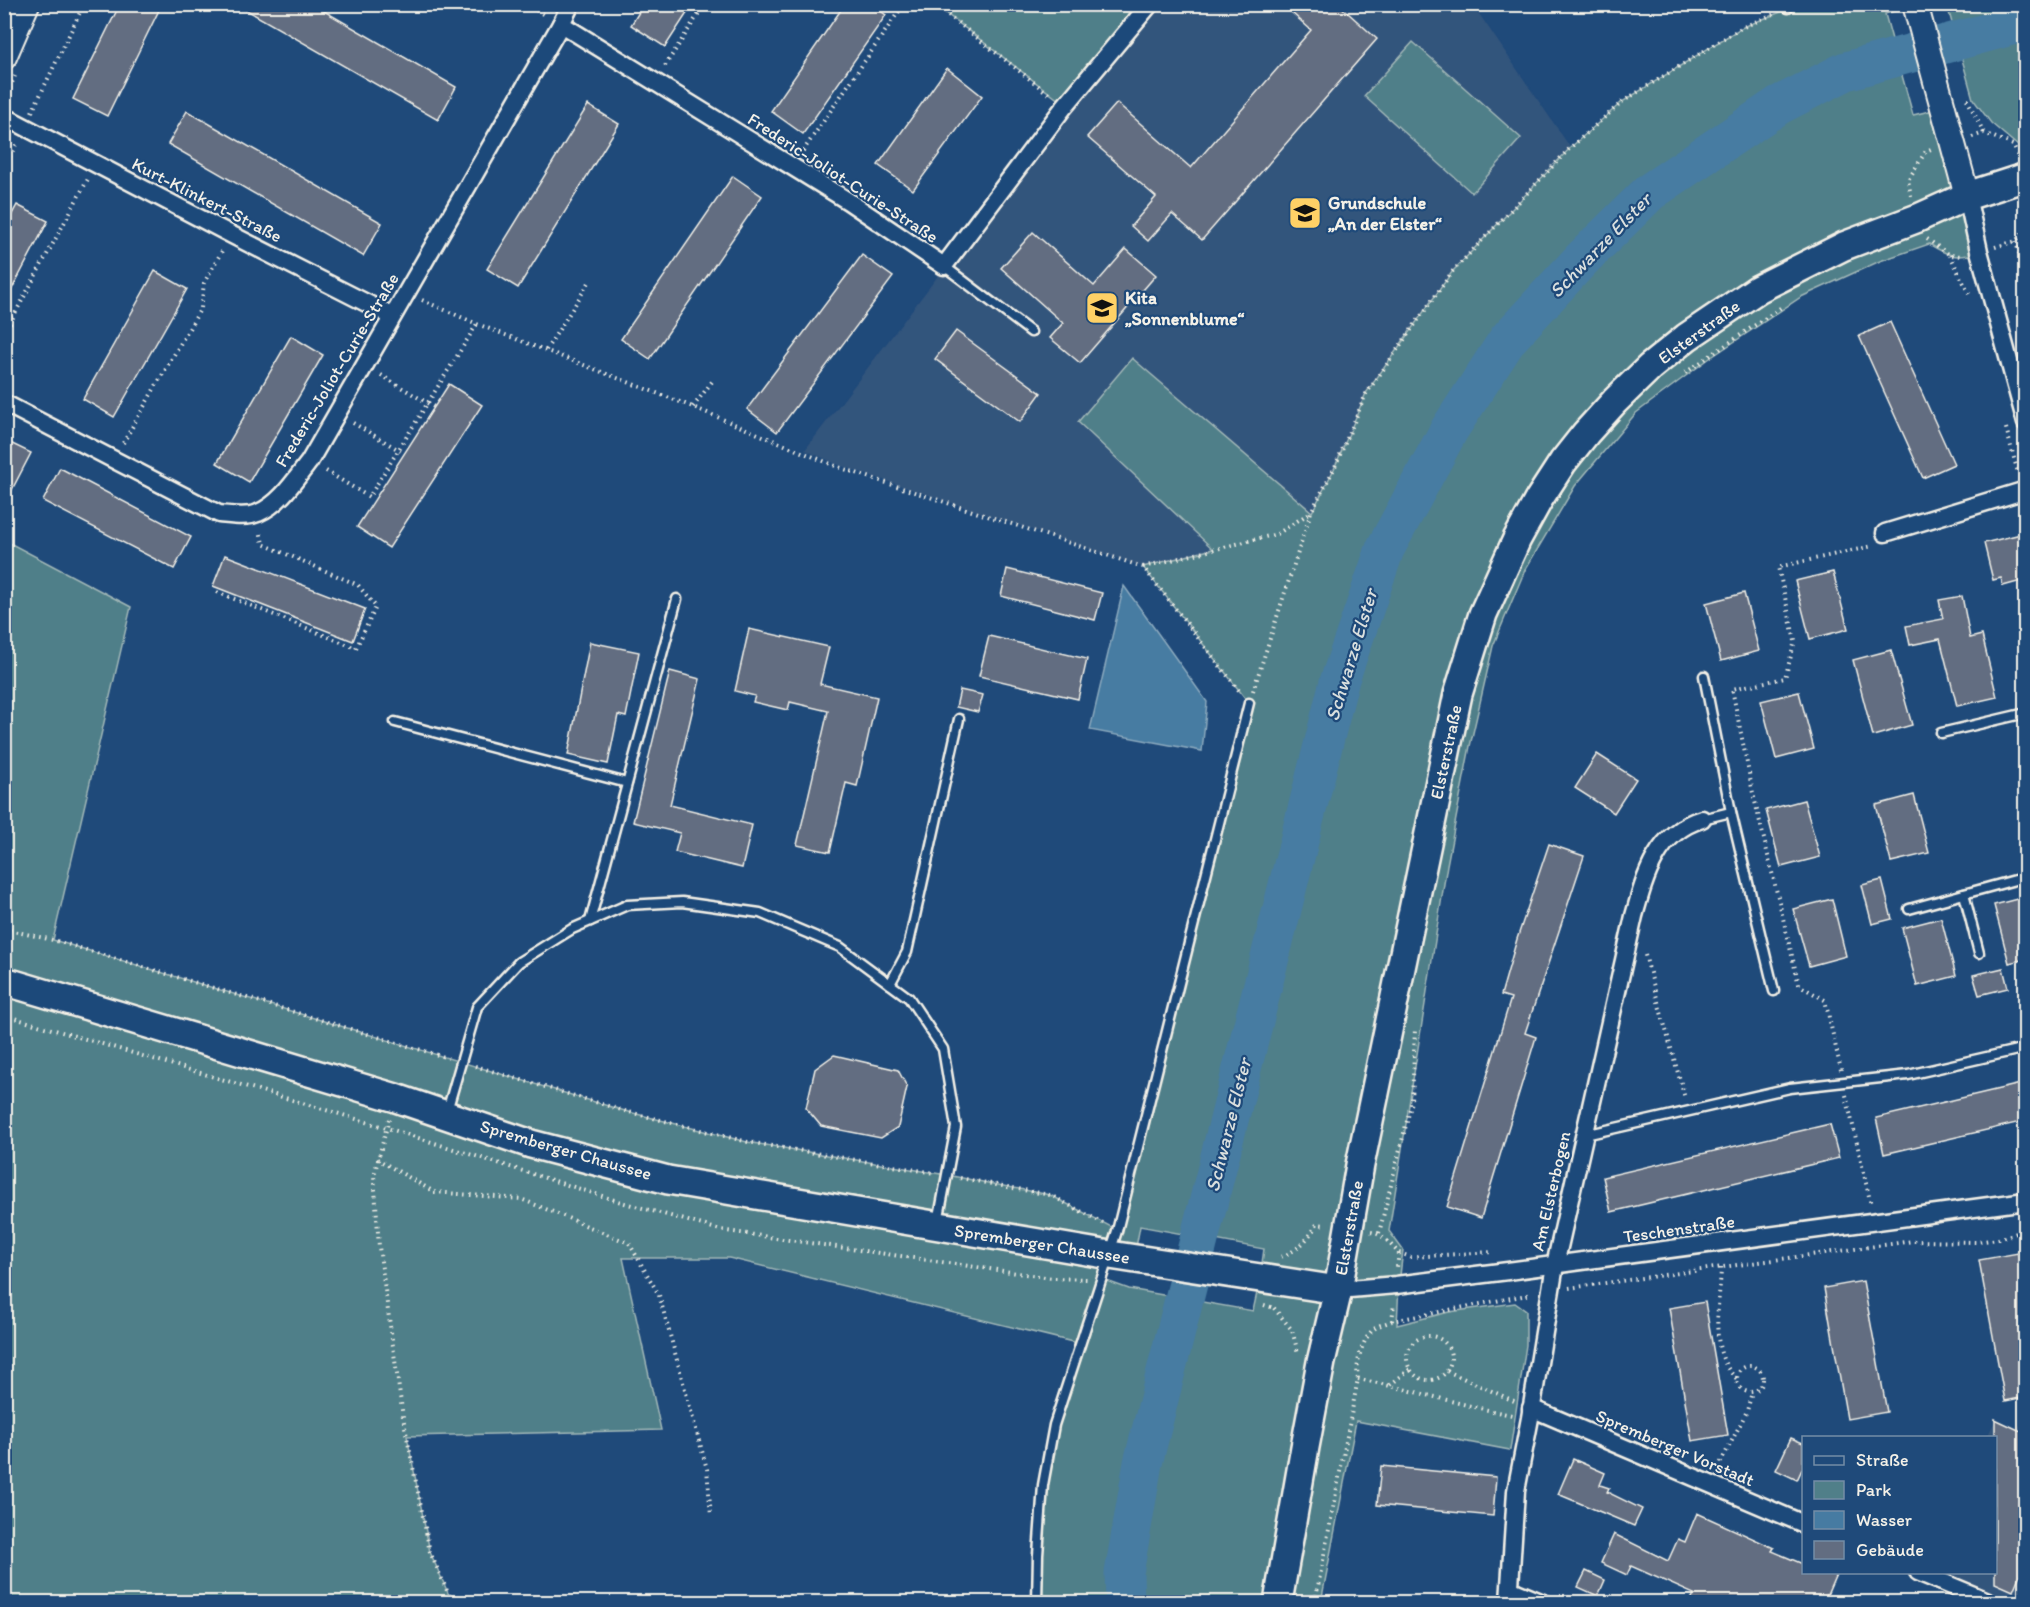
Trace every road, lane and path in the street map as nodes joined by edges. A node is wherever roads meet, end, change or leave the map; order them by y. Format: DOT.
graph roads {
  1 [pos="27,4"];
  2 [pos="84,4"];
  3 [pos="571,4"];
  4 [pos="705,4"];
  5 [pos="904,4"];
  6 [pos="934,4"];
  7 [pos="1150,4"];
  8 [pos="1915,5"];
  9 [pos="1789,6"];
  10 [pos="561,24"];
  11 [pos="4,57"];
  12 [pos="655,82"];
  13 [pos="1967,101"];
  14 [pos="1064,107"];
  15 [pos="4,116"];
  16 [pos="25,127"];
  17 [pos="96,165"];
  18 [pos="4,167"];
  19 [pos="792,167"];
  20 [pos="2024,171"];
  21 [pos="1908,180"];
  22 [pos="1967,196"];
  23 [pos="1918,218"];
  24 [pos="2025,228"];
  25 [pos="232,235"];
  26 [pos="2016,241"];
  27 [pos="1929,242"];
  28 [pos="1919,246"];
  29 [pos="1979,252"];
  30 [pos="944,266"];
  31 [pos="590,281"];
  32 [pos="2025,282"];
  33 [pos="405,293"];
  34 [pos="1790,301"];
  35 [pos="392,315"];
  36 [pos="477,324"];
  37 [pos="1031,332"];
  38 [pos="4,334"];
  39 [pos="546,350"];
  40 [pos="364,365"];
  41 [pos="1680,376"];
  42 [pos="714,379"];
  43 [pos="4,403"];
  44 [pos="428,404"];
  45 [pos="434,407"];
  46 [pos="693,407"];
  47 [pos="337,413"];
  48 [pos="2025,423"];
  49 [pos="398,450"];
  50 [pos="404,453"];
  51 [pos="114,460"];
  52 [pos="309,462"];
  53 [pos="2025,490"];
  54 [pos="369,497"];
  55 [pos="375,500"];
  56 [pos="1311,512"];
  57 [pos="256,514"];
  58 [pos="1886,533"];
  59 [pos="1143,567"];
  60 [pos="217,592"];
  61 [pos="677,599"];
  62 [pos="1704,676"];
  63 [pos="1249,703"];
  64 [pos="2025,713"];
  65 [pos="959,719"];
  66 [pos="395,722"];
  67 [pos="1941,733"];
  68 [pos="627,783"];
  69 [pos="1731,812"];
  70 [pos="1702,819"];
  71 [pos="2025,877"];
  72 [pos="1964,894"];
  73 [pos="1909,909"];
  74 [pos="1634,916"];
  75 [pos="590,921"];
  76 [pos="4,929"];
  77 [pos="1979,953"];
  78 [pos="4,981"];
  79 [pos="890,984"];
  80 [pos="1774,991"];
  81 [pos="1416,1020"];
  82 [pos="2025,1048"];
  83 [pos="461,1062"];
  84 [pos="1843,1082"];
  85 [pos="396,1098"];
  86 [pos="1689,1110"];
  87 [pos="446,1114"];
  88 [pos="1584,1135"];
  89 [pos="377,1159"];
  90 [pos="947,1176"];
  91 [pos="2025,1201"];
  92 [pos="1870,1204"];
  93 [pos="1088,1213"];
  94 [pos="938,1226"];
  95 [pos="2025,1230"];
  96 [pos="1379,1234"];
  97 [pos="1110,1255"];
  98 [pos="1555,1265"];
  99 [pos="1721,1268"];
  100 [pos="1273,1272"];
  101 [pos="1338,1290"];
  102 [pos="1552,1290"];
  103 [pos="1321,1362"];
  104 [pos="1410,1369"];
  105 [pos="1356,1371"];
  106 [pos="1447,1371"];
  107 [pos="1358,1379"];
  108 [pos="1737,1379"];
  109 [pos="1390,1385"];
  110 [pos="1752,1392"];
  111 [pos="1531,1413"];
  112 [pos="1709,1484"];
  113 [pos="711,1516"];
  114 [pos="1802,1524"];
  115 [pos="1923,1574"];
  116 [pos="1510,1585"];
  117 [pos="452,1602"];
  118 [pos="1037,1602"];
  119 [pos="1278,1602"];
  120 [pos="1315,1602"];
  121 [pos="1509,1602"];
  122 [pos="1551,1602"];
  123 [pos="1990,1602"];
  1 -- 11 [label="street"];
  2 -- 16 [label="path"];
  3 -- 10 [label="street, Frederic-Joliot-Curie-Straße"];
  4 -- 12 [label="path"];
  5 -- 19 [label="path"];
  6 -- 14 [label="path"];
  7 -- 14 [label="street, Frederic-Joliot-Curie-Straße"];
  8 -- 22 [label="street"];
  9 -- 56 [label="path"];
  10 -- 12 [label="street, Frederic-Joliot-Curie-Straße"];
  10 -- 33 [label="street, Frederic-Joliot-Curie-Straße"];
  12 -- 19 [label="street, Frederic-Joliot-Curie-Straße"];
  13 -- 20 [label="path"];
  14 -- 30 [label="street, Frederic-Joliot-Curie-Straße"];
  15 -- 16 [label="street, Kurt-Klinkert-Straße"];
  16 -- 17 [label="street, Kurt-Klinkert-Straße"];
  16 -- 18 [label="path"];
  17 -- 25 [label="street, Kurt-Klinkert-Straße"];
  17 -- 38 [label="path"];
  19 -- 30 [label="street, Frederic-Joliot-Curie-Straße"];
  20 -- 22 [label="main road, Elsterstraße"];
  21 -- 23 [label="path"];
  22 -- 23 [label="main road, Elsterstraße"];
  22 -- 29 [label="street"];
  23 -- 27 [label="path"];
  23 -- 101 [label="main road, Elsterstraße"];
  24 -- 26 [label="path"];
  25 -- 35 [label="street, Kurt-Klinkert-Straße"];
  25 -- 51 [label="path"];
  26 -- 29 [label="path"];
  26 -- 32 [label="path"];
  27 -- 28 [label="path"];
  27 -- 29 [label="path"];
  29 -- 48 [label="street"];
  30 -- 37 [label="lane"];
  31 -- 39 [label="path"];
  33 -- 35 [label="street, Frederic-Joliot-Curie-Straße"];
  33 -- 36 [label="path"];
  34 -- 41 [label="path"];
  35 -- 40 [label="street, Frederic-Joliot-Curie-Straße"];
  36 -- 39 [label="path"];
  36 -- 44 [label="path"];
  39 -- 46 [label="path"];
  40 -- 44 [label="path"];
  40 -- 47 [label="street, Frederic-Joliot-Curie-Straße"];
  42 -- 46 [label="path"];
  43 -- 51 [label="street"];
  44 -- 45 [label="path"];
  44 -- 49 [label="path"];
  46 -- 59 [label="path"];
  47 -- 49 [label="path"];
  47 -- 52 [label="street, Frederic-Joliot-Curie-Straße"];
  49 -- 50 [label="path"];
  49 -- 54 [label="path"];
  51 -- 57 [label="street"];
  52 -- 54 [label="path"];
  52 -- 57 [label="street, Frederic-Joliot-Curie-Straße"];
  53 -- 58 [label="street"];
  54 -- 55 [label="path"];
  56 -- 59 [label="path"];
  56 -- 63 [label="path"];
  57 -- 60 [label="path"];
  58 -- 84 [label="path"];
  59 -- 63 [label="path"];
  61 -- 68 [label="lane"];
  62 -- 69 [label="lane"];
  63 -- 97 [label="lane"];
  64 -- 67 [label="lane"];
  65 -- 79 [label="lane"];
  66 -- 68 [label="lane"];
  68 -- 75 [label="lane"];
  69 -- 70 [label="lane"];
  69 -- 80 [label="lane"];
  70 -- 74 [label="street, Am Elsterbogen"];
  71 -- 72 [label="lane"];
  72 -- 73 [label="lane"];
  72 -- 77 [label="lane"];
  74 -- 86 [label="path"];
  74 -- 88 [label="street, Am Elsterbogen"];
  75 -- 79 [label="lane"];
  75 -- 83 [label="lane"];
  76 -- 83 [label="path"];
  78 -- 85 [label="main road, Spremberger Chaussee"];
  79 -- 90 [label="lane"];
  81 -- 96 [label="path"];
  82 -- 84 [label="lane"];
  83 -- 87 [label="lane"];
  83 -- 90 [label="path"];
  84 -- 86 [label="lane"];
  84 -- 92 [label="path"];
  85 -- 87 [label="main road, Spremberger Chaussee"];
  85 -- 89 [label="path"];
  86 -- 88 [label="lane"];
  87 -- 94 [label="main road, Spremberger Chaussee"];
  88 -- 98 [label="street, Am Elsterbogen"];
  89 -- 113 [label="path"];
  89 -- 117 [label="path"];
  90 -- 93 [label="path"];
  90 -- 94 [label="lane"];
  91 -- 98 [label="street, Teschenstraße"];
  94 -- 97 [label="main road, Spremberger Chaussee"];
  95 -- 99 [label="path"];
  97 -- 100 [label="main road, Spremberger Chaussee"];
  97 -- 118 [label="lane"];
  98 -- 101 [label="street, Teschenstraße"];
  98 -- 102 [label="street, Am Elsterbogen"];
  99 -- 102 [label="path"];
  99 -- 108 [label="path"];
  100 -- 101 [label="main road"];
  100 -- 103 [label="path"];
  101 -- 103 [label="main road, Elsterstraße"];
  102 -- 105 [label="path"];
  102 -- 111 [label="street, Am Elsterbogen"];
  103 -- 105 [label="path"];
  103 -- 119 [label="main road, Elsterstraße"];
  104 -- 106 [label="path"];
  104 -- 106 [label="path"];
  104 -- 109 [label="path"];
  105 -- 107 [label="path"];
  106 -- 111 [label="path"];
  107 -- 109 [label="path"];
  107 -- 120 [label="path"];
  108 -- 110 [label="path"];
  108 -- 110 [label="path"];
  109 -- 111 [label="path"];
  110 -- 112 [label="path"];
  111 -- 112 [label="street, Spremberger Vorstadt"];
  111 -- 116 [label="street, Am Elsterbogen"];
  112 -- 114 [label="street, Spremberger Vorstadt"];
  115 -- 123 [label="street"];
  116 -- 121 [label="street, Am Elsterbogen"];
  116 -- 122 [label="lane"];
}
